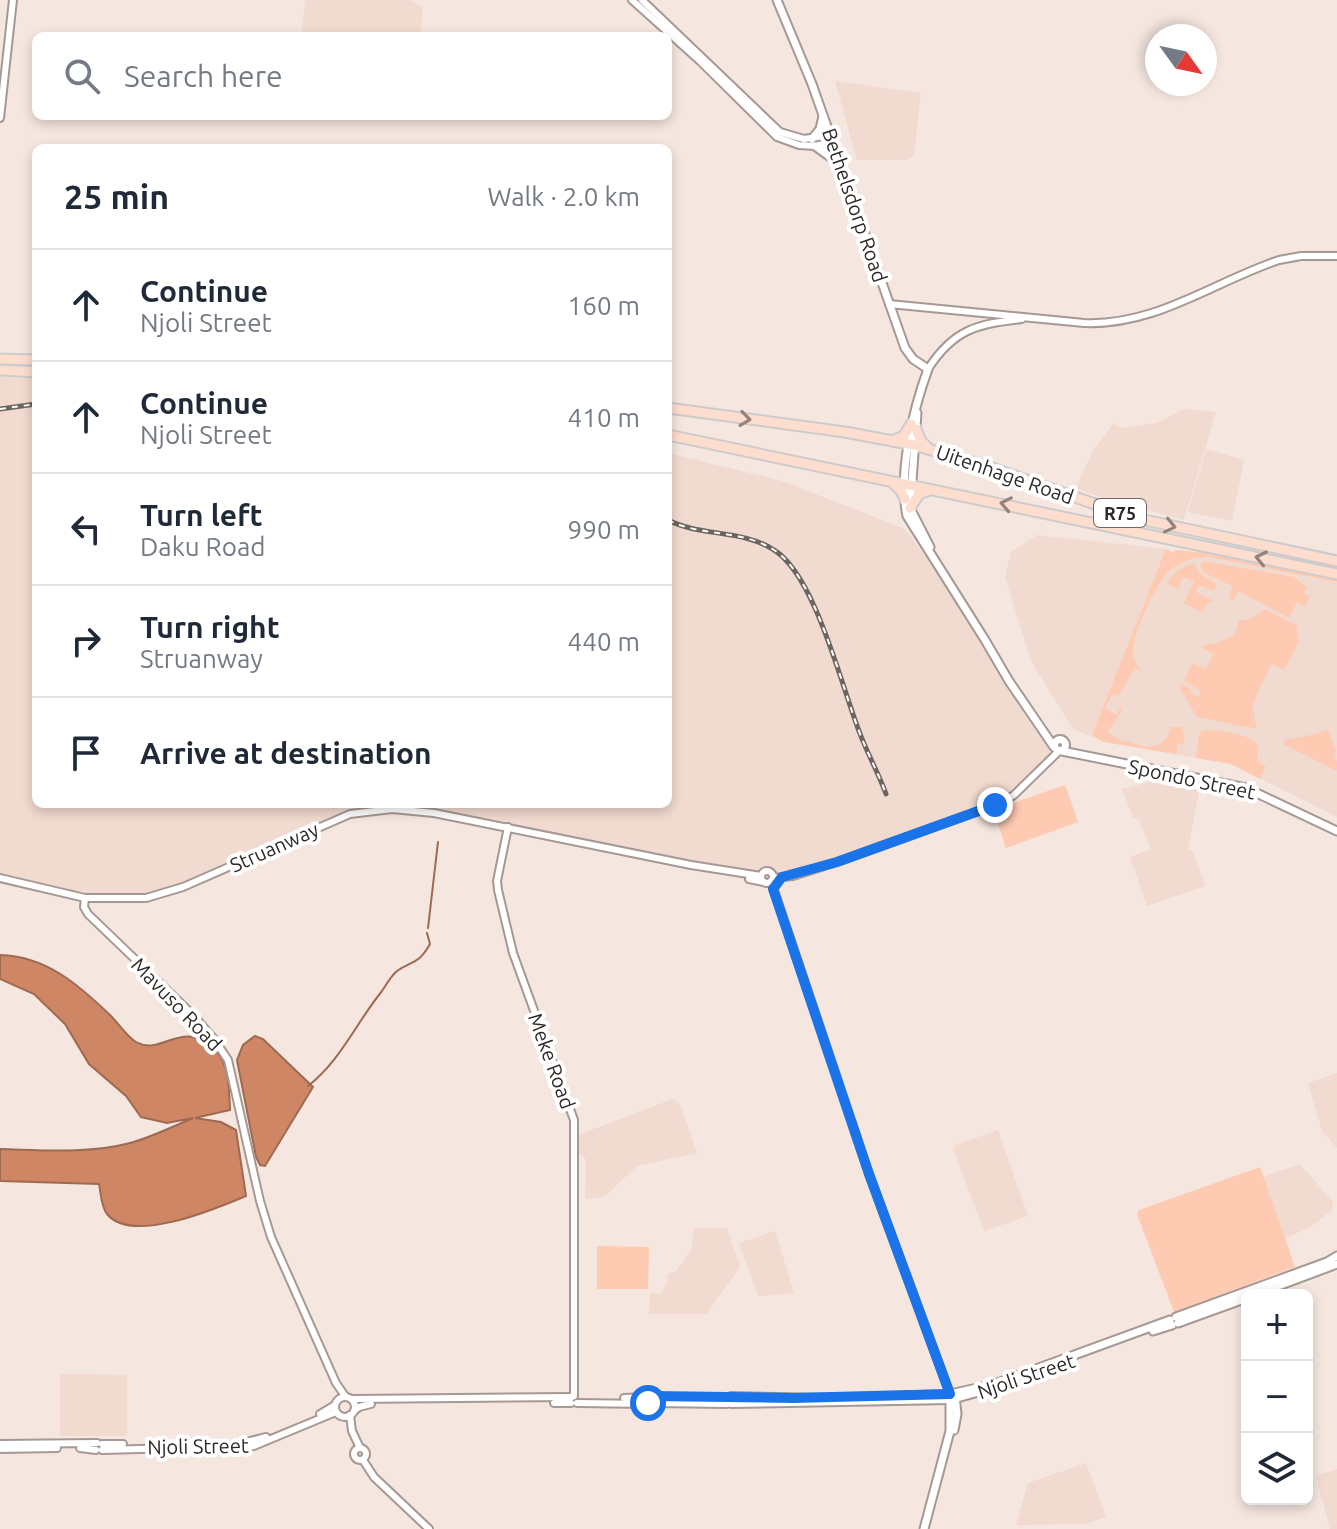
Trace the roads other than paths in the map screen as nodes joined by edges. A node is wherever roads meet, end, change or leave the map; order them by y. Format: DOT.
graph roads {
  1 [pos="13,0"];
  2 [pos="632,0"];
  3 [pos="642,0"];
  4 [pos="777,0"];
  5 [pos="668,32"];
  6 [pos="672,36"];
  7 [pos="823,114"];
  8 [pos="0,118"];
  9 [pos="831,139"];
  10 [pos="814,142"];
  11 [pos="843,171"];
  12 [pos="1337,256"];
  13 [pos="889,304"];
  14 [pos="1033,317"];
  15 [pos="0,359"];
  16 [pos="32,360"];
  17 [pos="928,369"];
  18 [pos="0,370"];
  19 [pos="32,372"];
  20 [pos="672,409"];
  21 [pos="914,427"];
  22 [pos="672,436"];
  23 [pos="892,441"];
  24 [pos="911,445"];
  25 [pos="930,449"];
  26 [pos="888,480"];
  27 [pos="908,485"];
  28 [pos="933,490"];
  29 [pos="907,504"];
  30 [pos="1337,561"];
  31 [pos="1337,574"];
  32 [pos="1058,748"];
  33 [pos="508,827"];
  34 [pos="1337,831"];
  35 [pos="0,878"];
  36 [pos="764,880"];
  37 [pos="85,898"];
  38 [pos="1337,1256"];
  39 [pos="1337,1264"];
  40 [pos="1270,1289"];
  41 [pos="1241,1300"];
  42 [pos="1174,1321"];
  43 [pos="336,1383"];
  44 [pos="953,1396"];
  45 [pos="348,1398"];
  46 [pos="574,1399"];
  47 [pos="336,1406"];
  48 [pos="350,1414"];
  49 [pos="0,1446"];
  50 [pos="429,1529"];
  51 [pos="926,1529"];
  1 -- 8 [label="street"];
  2 -- 5 [label="street"];
  3 -- 10 [label="street"];
  4 -- 7 [label="main road, Bethelsdorp Road"];
  6 -- 10 [label="street"];
  7 -- 9 [label="main road, Bethelsdorp Road"];
  7 -- 10 [label="main road"];
  9 -- 10 [label="street"];
  9 -- 11 [label="main road, Bethelsdorp Road"];
  10 -- 11 [label="main road"];
  11 -- 13 [label="main road, Bethelsdorp Road"];
  12 -- 14 [label="street"];
  13 -- 14 [label="street"];
  13 -- 17 [label="main road, Bethelsdorp Road"];
  14 -- 17 [label="street"];
  15 -- 16 [label="main road"];
  17 -- 21 [label="main road"];
  18 -- 19 [label="main road"];
  20 -- 23 [label="main road, Uitenhage Road / R75, one-way"];
  21 -- 23 [label="main road"];
  21 -- 24 [label="main road"];
  21 -- 25 [label="main road"];
  22 -- 26 [label="main road, Uitenhage Road / R75"];
  23 -- 24 [label="main road, Uitenhage Road / R75"];
  24 -- 25 [label="main road, Uitenhage Road / R75"];
  24 -- 27 [label="main road"];
  25 -- 30 [label="main road, Uitenhage Road / R75, one-way"];
  26 -- 27 [label="main road, Uitenhage Road / R75"];
  26 -- 29 [label="main road"];
  27 -- 28 [label="main road, Uitenhage Road / R75"];
  27 -- 29 [label="main road"];
  28 -- 29 [label="main road"];
  31 -- 28 [label="main road, Uitenhage Road / R75, one-way"];
  29 -- 32 [label="main road"];
  32 -- 34 [label="main road, Spondo Street"];
  32 -- 36 [label="street, Struanway"];
  33 -- 36 [label="street, Struanway"];
  33 -- 37 [label="street, Struanway"];
  33 -- 46 [label="street, Meke Road"];
  35 -- 37 [label="street, Struanway"];
  36 -- 44 [label="street"];
  37 -- 43 [label="street, Mavuso Road"];
  38 -- 42 [label="main road, Njoli Street"];
  39 -- 40 [label="main road"];
  41 -- 42 [label="main road, Njoli Street"];
  42 -- 44 [label="main road, Njoli Street"];
  43 -- 45 [label="street"];
  43 -- 47 [label="street"];
  44 -- 46 [label="street, Njoli Street"];
  44 -- 51 [label="main road"];
  45 -- 46 [label="street, Njoli Street"];
  45 -- 47 [label="street, Njoli Street"];
  45 -- 48 [label="street"];
  46 -- 48 [label="street, Njoli Street"];
  47 -- 48 [label="street"];
  47 -- 49 [label="street, Njoli Street"];
  48 -- 50 [label="street"];
}
